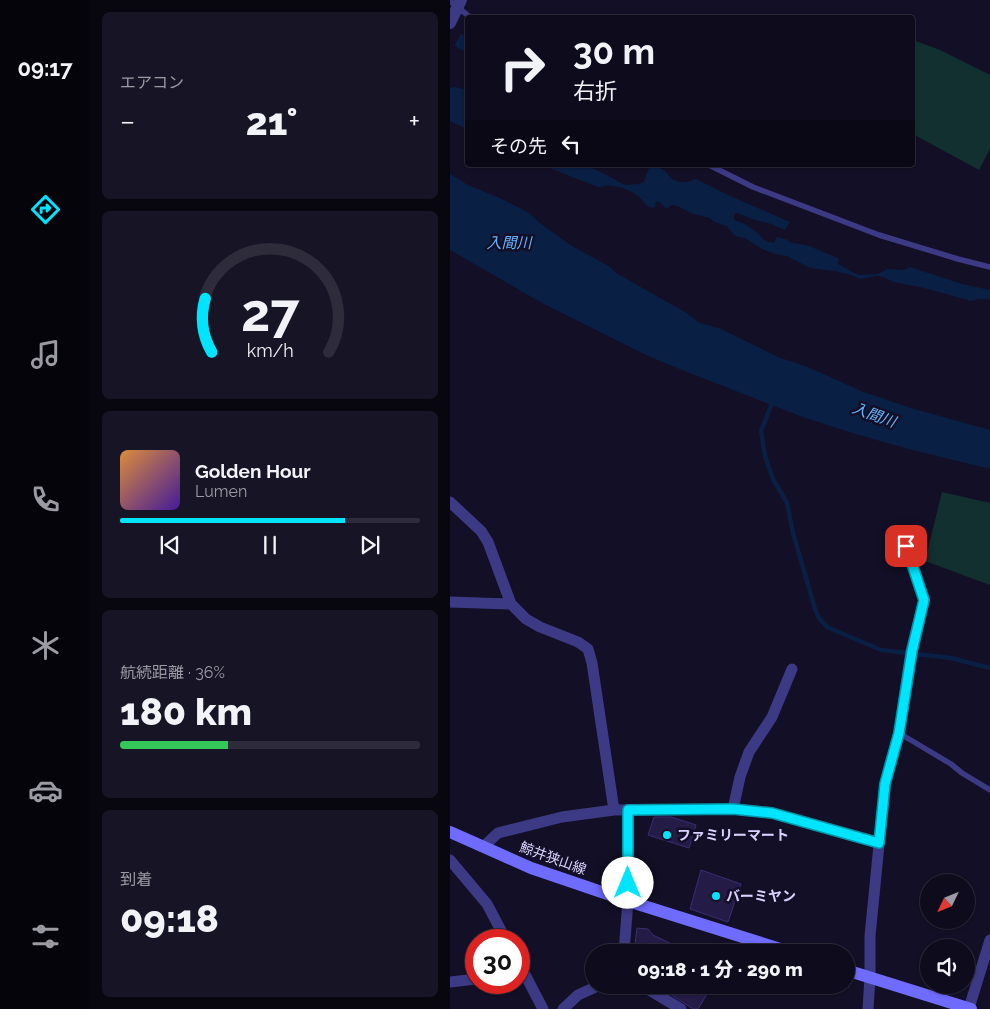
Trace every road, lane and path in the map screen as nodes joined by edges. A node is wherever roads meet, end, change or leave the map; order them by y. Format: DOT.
graph roads {
  1 [pos="461,0"];
  2 [pos="450,1"];
  3 [pos="467,15"];
  4 [pos="450,23"];
  5 [pos="713,167"];
  6 [pos="990,267"];
  7 [pos="450,502"];
  8 [pos="906,546"];
  9 [pos="450,602"];
  10 [pos="511,604"];
  11 [pos="792,669"];
  12 [pos="899,733"];
  13 [pos="990,790"];
  14 [pos="733,809"];
  15 [pos="614,810"];
  16 [pos="628,810"];
  17 [pos="450,832"];
  18 [pos="879,843"];
  19 [pos="483,847"];
  20 [pos="450,860"];
  21 [pos="628,902"];
  22 [pos="500,929"];
  23 [pos="990,940"];
  24 [pos="625,944"];
  25 [pos="764,944"];
  26 [pos="855,973"];
  27 [pos="870,977"];
  28 [pos="465,980"];
  29 [pos="450,982"];
  30 [pos="530,985"];
  31 [pos="585,992"];
  32 [pos="656,994"];
  33 [pos="543,1009"];
  34 [pos="563,1009"];
  35 [pos="681,1009"];
  36 [pos="868,1009"];
  37 [pos="970,1009"];
  1 -- 4 [label="street, bridge"];
  2 -- 3 [label="lane"];
  5 -- 6 [label="lane"];
  7 -- 10 [label="street"];
  8 -- 12 [label="street"];
  9 -- 10 [label="street"];
  10 -- 15 [label="street"];
  11 -- 14 [label="street"];
  12 -- 13 [label="lane"];
  12 -- 18 [label="street"];
  14 -- 16 [label="street"];
  14 -- 18 [label="street"];
  15 -- 16 [label="street"];
  15 -- 19 [label="street"];
  16 -- 21 [label="street"];
  17 -- 19 [label="main road, 鯨井狭山線"];
  18 -- 27 [label="street"];
  19 -- 21 [label="main road, 鯨井狭山線"];
  20 -- 22 [label="street"];
  21 -- 24 [label="street"];
  21 -- 25 [label="main road, 鯨井狭山線"];
  23 -- 37 [label="street"];
  26 -- 27 [label="main road"];
  27 -- 36 [label="street"];
  27 -- 37 [label="main road"];
  28 -- 29 [label="street"];
  30 -- 33 [label="street"];
  31 -- 34 [label="street"];
  32 -- 35 [label="street"];
}
